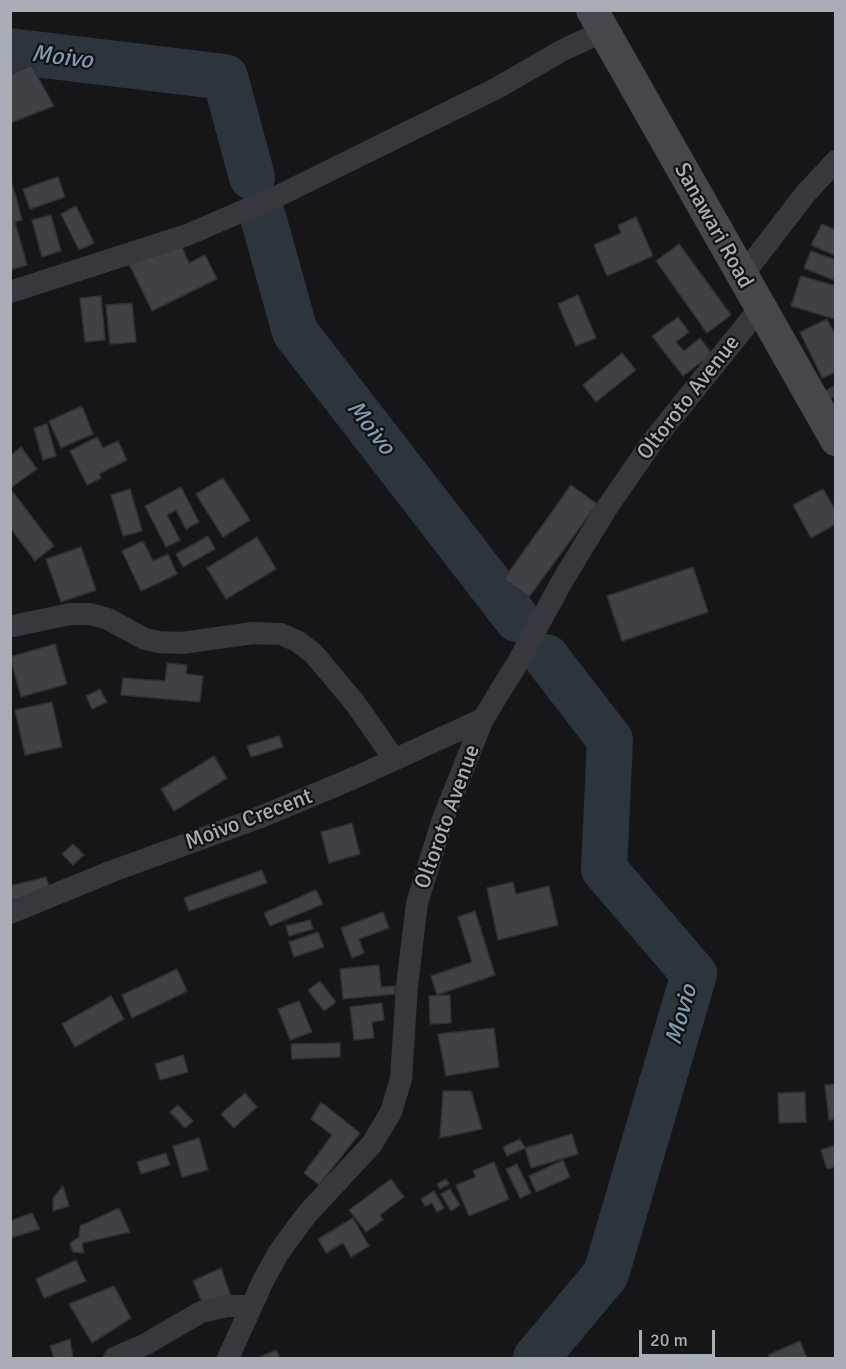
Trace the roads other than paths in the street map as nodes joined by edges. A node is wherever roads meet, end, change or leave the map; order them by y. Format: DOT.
graph roads {
  1 [pos="598,21"];
  2 [pos="836,161"];
  3 [pos="742,276"];
  4 [pos="10,292"];
  5 [pos="760,308"];
  6 [pos="825,397"];
  7 [pos="836,440"];
  8 [pos="14,626"];
  9 [pos="483,719"];
  10 [pos="394,759"];
  11 [pos="10,913"];
  12 [pos="251,1306"];
  13 [pos="114,1359"];
  14 [pos="228,1359"];
  1 -- 3 [label="street, Sanawari Road"];
  1 -- 4 [label="street"];
  2 -- 3 [label="street"];
  3 -- 5 [label="street, Sanawari Road"];
  5 -- 6 [label="street, Sanawari Road"];
  5 -- 9 [label="street, Oltoroto Avenue"];
  6 -- 7 [label="street, Sanawari Road"];
  8 -- 10 [label="street"];
  9 -- 10 [label="street, Moivo Crecent"];
  9 -- 12 [label="street, Oltoroto Avenue"];
  10 -- 11 [label="street, Moivo Crecent"];
  12 -- 13 [label="street"];
  12 -- 14 [label="street, Oltoroto Avenue"];
}
